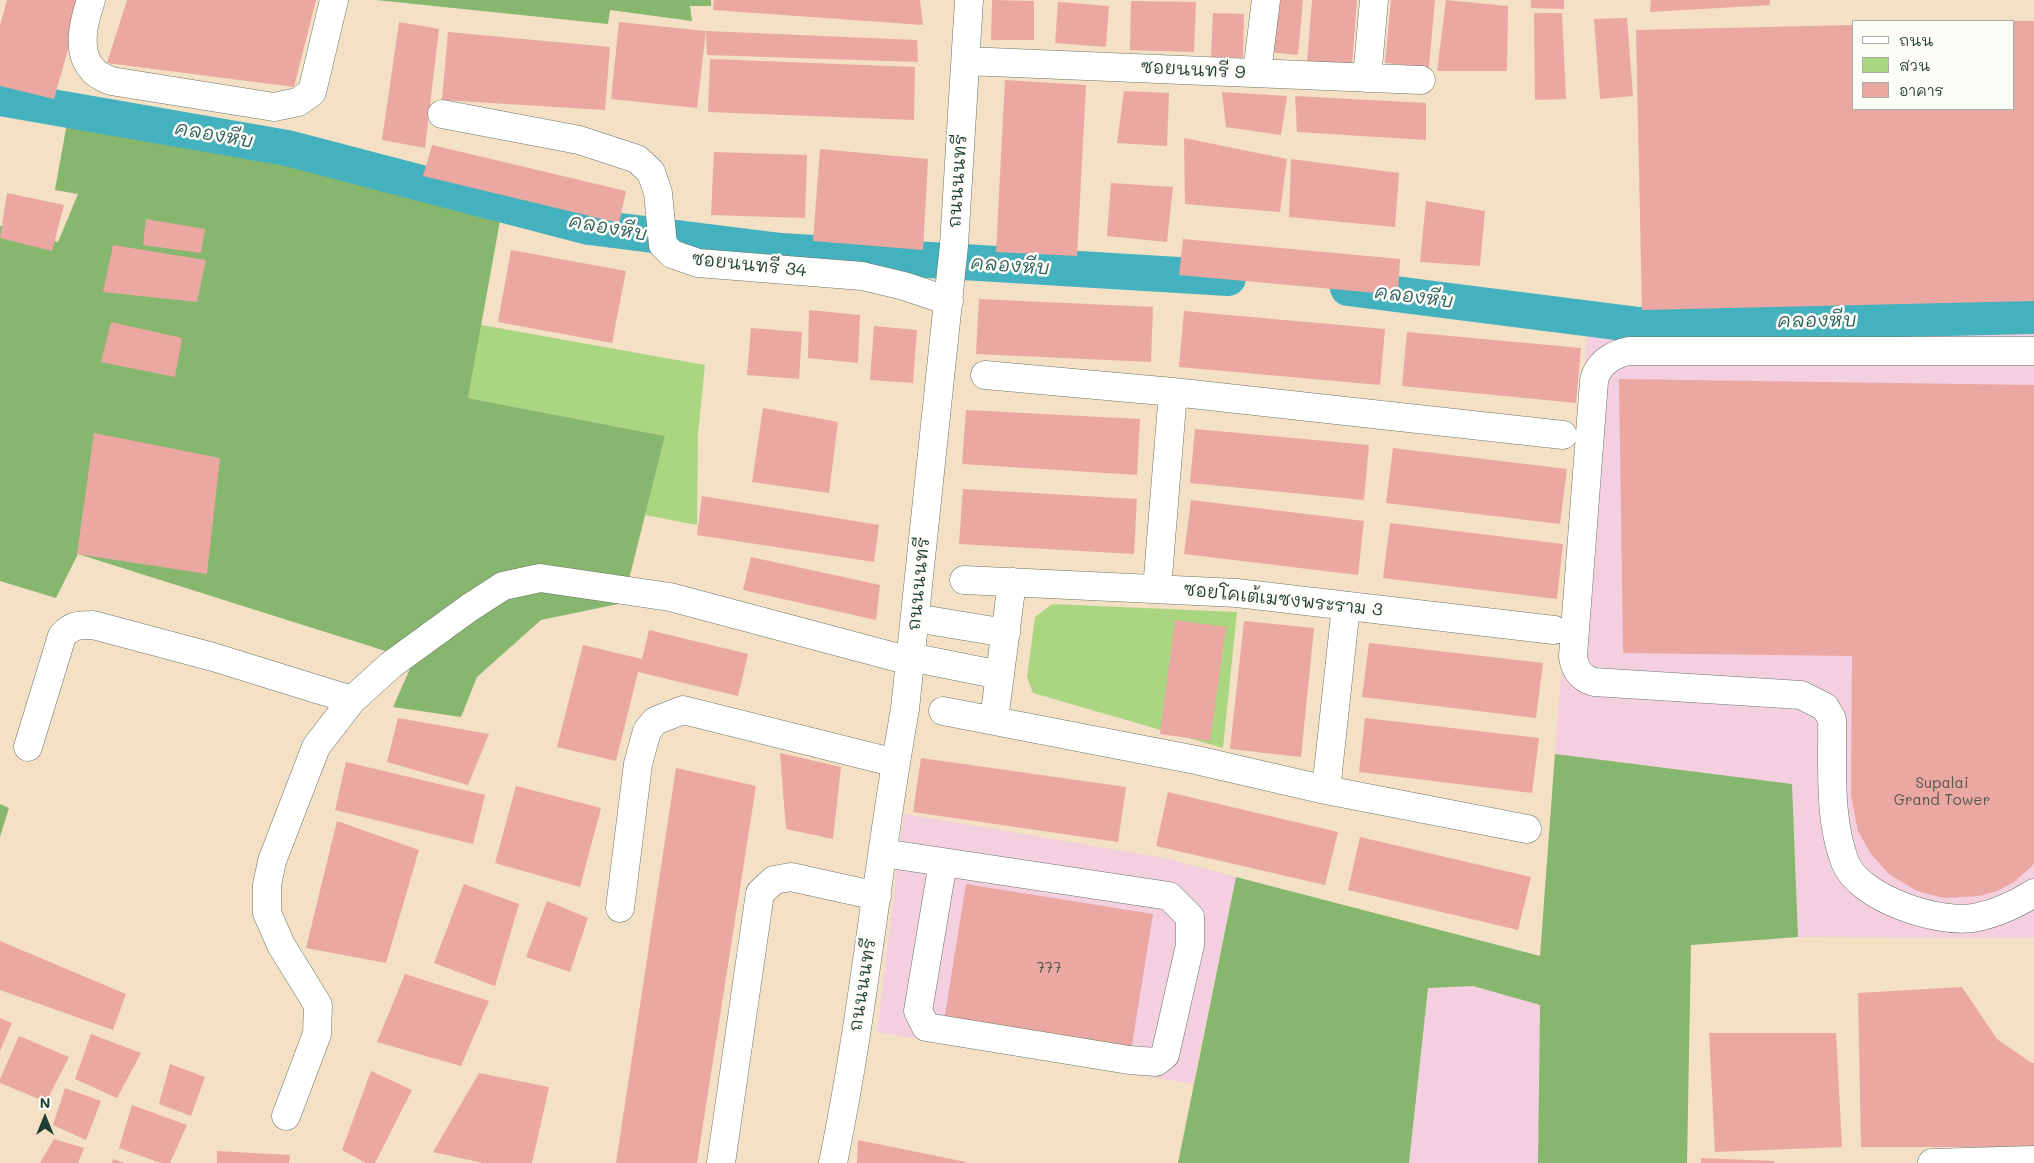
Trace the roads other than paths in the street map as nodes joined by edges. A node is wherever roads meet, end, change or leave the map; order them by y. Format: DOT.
graph roads {
  1 [pos="91,0"];
  2 [pos="334,0"];
  3 [pos="969,0"];
  4 [pos="1266,0"];
  5 [pos="1374,0"];
  6 [pos="966,60"];
  7 [pos="1257,73"];
  8 [pos="1367,78"];
  9 [pos="1421,80"];
  10 [pos="442,114"];
  11 [pos="950,291"];
  12 [pos="2034,351"];
  13 [pos="985,375"];
  14 [pos="1173,392"];
  15 [pos="1564,436"];
  16 [pos="964,580"];
  17 [pos="1012,582"];
  18 [pos="1157,589"];
  19 [pos="1346,606"];
  20 [pos="915,618"];
  21 [pos="1554,630"];
  22 [pos="1006,633"];
  23 [pos="910,659"];
  24 [pos="1000,675"];
  25 [pos="352,700"];
  26 [pos="942,711"];
  27 [pos="994,720"];
  28 [pos="28,747"];
  29 [pos="896,762"];
  30 [pos="1326,790"];
  31 [pos="1527,829"];
  32 [pos="883,853"];
  33 [pos="943,862"];
  34 [pos="2034,893"];
  35 [pos="876,896"];
  36 [pos="620,908"];
  37 [pos="286,1116"];
  38 [pos="2034,1160"];
  39 [pos="721,1163"];
  40 [pos="833,1163"];
  41 [pos="1932,1163"];
  1 -- 2 [label="street"];
  3 -- 6 [label="street, ถนนนนทรี"];
  4 -- 7 [label="street"];
  5 -- 8 [label="street"];
  6 -- 7 [label="street, ซอยนนทรี 9"];
  6 -- 11 [label="street, ถนนนนทรี"];
  7 -- 8 [label="street, ซอยนนทรี 9"];
  8 -- 9 [label="street, ซอยนนทรี 9"];
  10 -- 11 [label="street, ซอยนนทรี 34"];
  11 -- 20 [label="street, ถนนนนทรี"];
  12 -- 34 [label="street"];
  13 -- 14 [label="street"];
  14 -- 15 [label="street"];
  14 -- 18 [label="street"];
  16 -- 17 [label="street, ซอยโคเต้เมซงพระราม 3"];
  17 -- 18 [label="street, ซอยโคเต้เมซงพระราม 3"];
  17 -- 22 [label="street"];
  18 -- 19 [label="street, ซอยโคเต้เมซงพระราม 3"];
  19 -- 21 [label="street, ซอยโคเต้เมซงพระราม 3"];
  19 -- 30 [label="street"];
  20 -- 22 [label="street"];
  20 -- 23 [label="street, ถนนนนทรี"];
  22 -- 24 [label="street"];
  23 -- 24 [label="street"];
  23 -- 25 [label="street"];
  23 -- 29 [label="street, ถนนนนทรี"];
  24 -- 27 [label="street"];
  25 -- 28 [label="street"];
  25 -- 37 [label="street"];
  26 -- 27 [label="street"];
  27 -- 30 [label="street"];
  29 -- 32 [label="street, ถนนนนทรี"];
  29 -- 36 [label="street"];
  30 -- 31 [label="street"];
  32 -- 33 [label="street"];
  32 -- 35 [label="street, ถนนนนทรี"];
  33 -- 33 [label="street"];
  35 -- 39 [label="street"];
  35 -- 40 [label="street, ถนนนนทรี"];
  38 -- 41 [label="street"];
}
